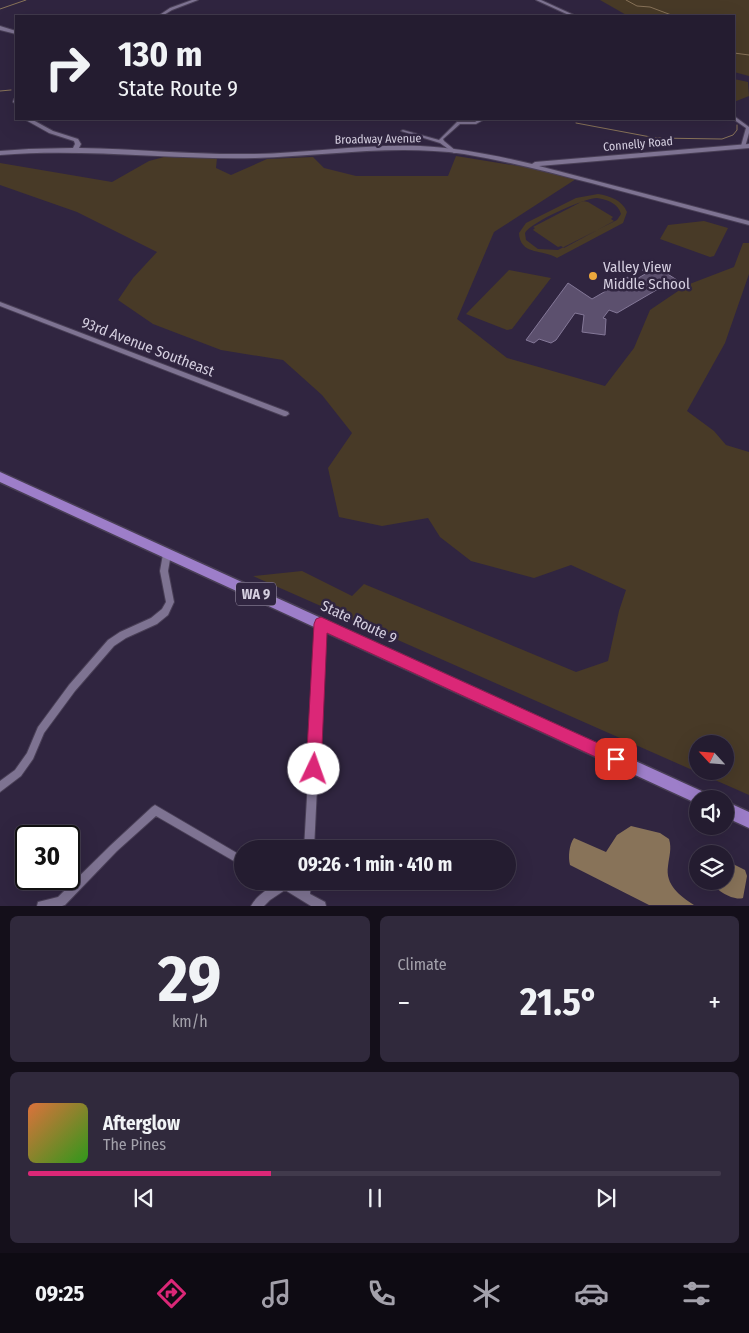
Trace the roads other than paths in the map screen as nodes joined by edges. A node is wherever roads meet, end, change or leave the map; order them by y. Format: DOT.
graph roads {
  1 [pos="196,0"];
  2 [pos="538,0"];
  3 [pos="162,15"];
  4 [pos="572,15"];
  5 [pos="0,28"];
  6 [pos="15,33"];
  7 [pos="735,118"];
  8 [pos="29,120"];
  9 [pos="480,120"];
  10 [pos="403,131"];
  11 [pos="442,142"];
  12 [pos="746,146"];
  13 [pos="75,148"];
  14 [pos="454,152"];
  15 [pos="0,153"];
  16 [pos="528,164"];
  17 [pos="749,223"];
  18 [pos="0,304"];
  19 [pos="286,414"];
  20 [pos="0,477"];
  21 [pos="167,554"];
  22 [pos="321,624"];
  23 [pos="0,787"];
  24 [pos="689,793"];
  25 [pos="734,813"];
  26 [pos="749,820"];
  27 [pos="309,840"];
  28 [pos="234,856"];
  29 [pos="274,890"];
  30 [pos="296,890"];
  31 [pos="305,890"];
  32 [pos="305,895"];
  33 [pos="42,906"];
  34 [pos="256,906"];
  35 [pos="321,906"];
  1 -- 3 [label="street"];
  2 -- 4 [label="street"];
  5 -- 6 [label="street"];
  7 -- 12 [label="street"];
  8 -- 13 [label="street"];
  9 -- 11 [label="street"];
  10 -- 11 [label="street"];
  11 -- 14 [label="street"];
  12 -- 16 [label="street, Connelly Road"];
  13 -- 14 [label="street, Broadway Avenue"];
  13 -- 15 [label="street, Broadway Avenue"];
  14 -- 16 [label="street, Broadway Avenue"];
  16 -- 17 [label="street, Broadway Avenue"];
  18 -- 19 [label="street, 93rd Avenue Southeast"];
  20 -- 21 [label="main road, State Route 9 / WA 9"];
  21 -- 22 [label="main road, State Route 9 / WA 9"];
  21 -- 23 [label="street"];
  22 -- 24 [label="main road, State Route 9 / WA 9"];
  22 -- 27 [label="street"];
  25 -- 26 [label="main road"];
  28 -- 33 [label="street"];
  29 -- 34 [label="street"];
  30 -- 32 [label="street"];
  31 -- 32 [label="street"];
  32 -- 35 [label="street"];
}
